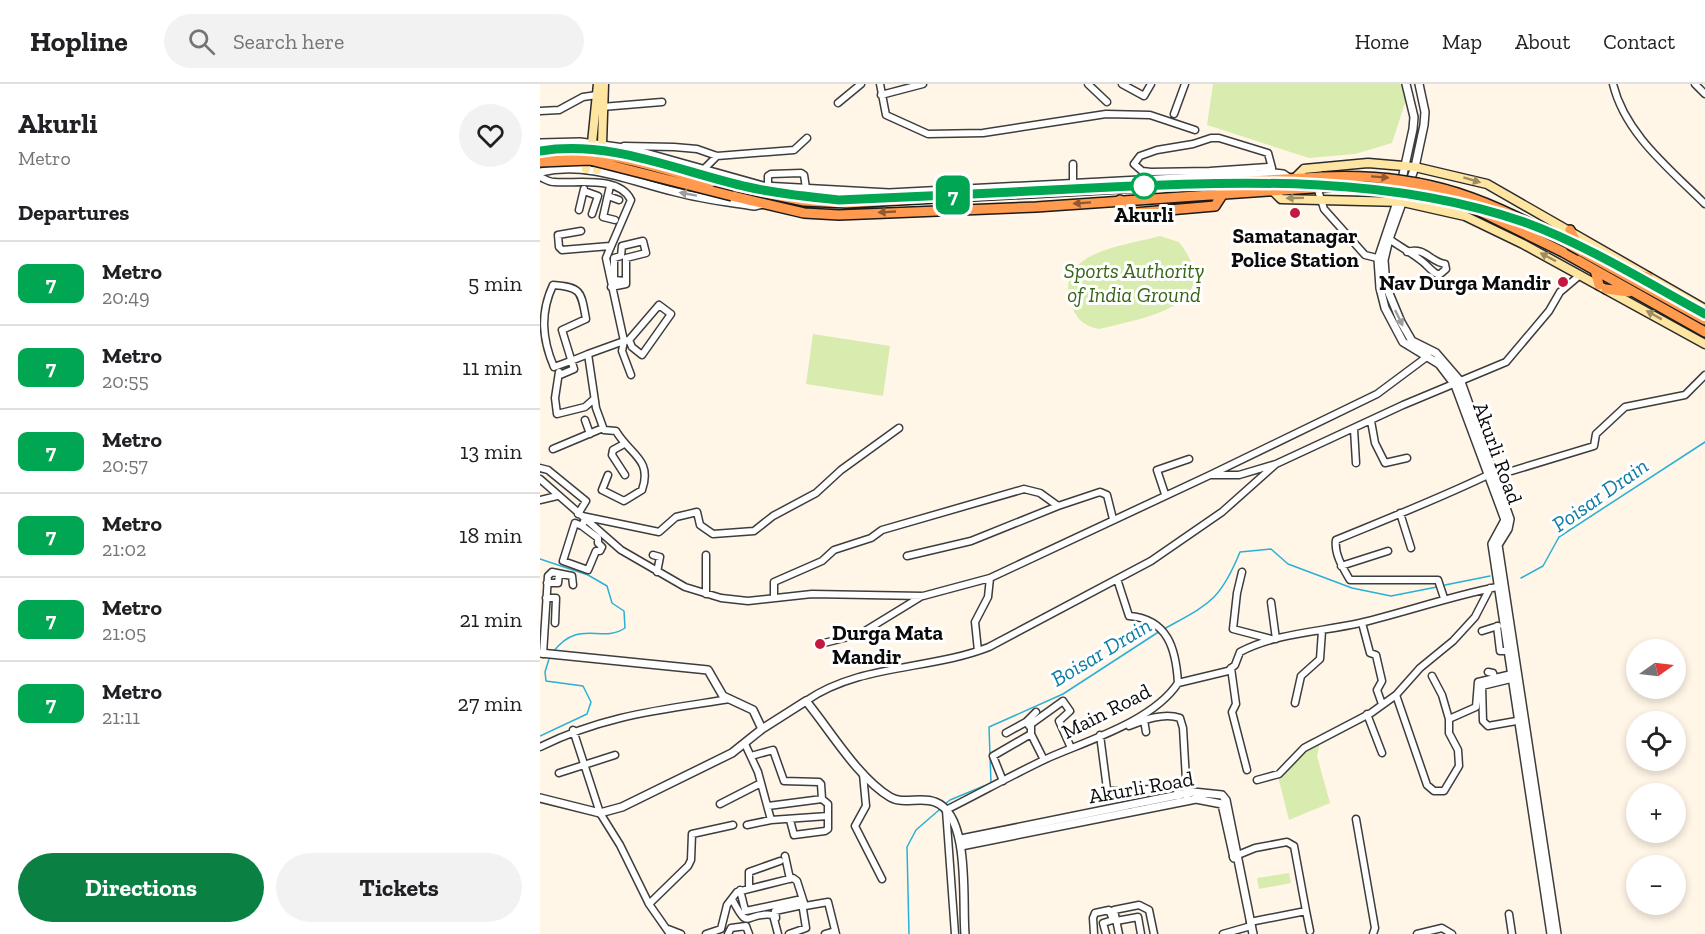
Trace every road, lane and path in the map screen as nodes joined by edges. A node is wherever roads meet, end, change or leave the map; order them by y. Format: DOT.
graph roads {
  1 [pos="598,84"];
  2 [pos="604,84"];
  3 [pos="861,84"];
  4 [pos="880,84"];
  5 [pos="923,84"];
  6 [pos="1088,84"];
  7 [pos="1122,84"];
  8 [pos="1151,84"];
  9 [pos="1185,84"];
  10 [pos="1406,84"];
  11 [pos="1419,84"];
  12 [pos="1613,84"];
  13 [pos="1695,84"];
  14 [pos="1705,94"];
  15 [pos="597,95"];
  16 [pos="881,95"];
  17 [pos="662,102"];
  18 [pos="1107,102"];
  19 [pos="837,103"];
  20 [pos="598,108"];
  21 [pos="540,111"];
  22 [pos="1174,114"];
  23 [pos="1195,130"];
  24 [pos="807,138"];
  25 [pos="540,143"];
  26 [pos="597,143"];
  27 [pos="620,147"];
  28 [pos="540,155"];
  29 [pos="717,156"];
  30 [pos="540,162"];
  31 [pos="1073,164"];
  32 [pos="1404,166"];
  33 [pos="1415,167"];
  34 [pos="586,169"];
  35 [pos="597,170"];
  36 [pos="703,170"];
  37 [pos="540,172"];
  38 [pos="1210,173"];
  39 [pos="1273,173"];
  40 [pos="540,177"];
  41 [pos="1292,178"];
  42 [pos="583,182"];
  43 [pos="610,186"];
  44 [pos="1317,187"];
  45 [pos="766,188"];
  46 [pos="806,188"];
  47 [pos="1073,188"];
  48 [pos="1272,190"];
  49 [pos="584,191"];
  50 [pos="733,191"];
  51 [pos="1022,191"];
  52 [pos="1224,192"];
  53 [pos="1180,195"];
  54 [pos="608,196"];
  55 [pos="1321,198"];
  56 [pos="619,200"];
  57 [pos="1120,200"];
  58 [pos="1400,202"];
  59 [pos="766,203"];
  60 [pos="1705,204"];
  61 [pos="1180,209"];
  62 [pos="579,210"];
  63 [pos="592,214"];
  64 [pos="615,220"];
  65 [pos="1570,230"];
  66 [pos="581,231"];
  67 [pos="1389,239"];
  68 [pos="610,246"];
  69 [pos="1581,251"];
  70 [pos="1407,252"];
  71 [pos="1381,259"];
  72 [pos="1616,269"];
  73 [pos="1595,270"];
  74 [pos="1580,275"];
  75 [pos="1648,277"];
  76 [pos="626,281"];
  77 [pos="611,287"];
  78 [pos="1603,287"];
  79 [pos="1640,295"];
  80 [pos="1659,300"];
  81 [pos="1705,309"];
  82 [pos="1705,320"];
  83 [pos="1705,332"];
  84 [pos="627,341"];
  85 [pos="1705,344"];
  86 [pos="588,354"];
  87 [pos="1428,356"];
  88 [pos="571,361"];
  89 [pos="554,367"];
  90 [pos="560,375"];
  91 [pos="631,375"];
  92 [pos="1705,375"];
  93 [pos="1458,383"];
  94 [pos="594,399"];
  95 [pos="585,420"];
  96 [pos="1371,421"];
  97 [pos="603,428"];
  98 [pos="899,428"];
  99 [pos="1353,429"];
  100 [pos="590,434"];
  101 [pos="624,444"];
  102 [pos="553,449"];
  103 [pos="1407,458"];
  104 [pos="1189,459"];
  105 [pos="1356,463"];
  106 [pos="1276,464"];
  107 [pos="540,468"];
  108 [pos="554,474"];
  109 [pos="608,475"];
  110 [pos="625,475"];
  111 [pos="1210,475"];
  112 [pos="1491,476"];
  113 [pos="540,479"];
  114 [pos="546,484"];
  115 [pos="1165,494"];
  116 [pos="557,496"];
  117 [pos="540,500"];
  118 [pos="1058,506"];
  119 [pos="1400,513"];
  120 [pos="581,519"];
  121 [pos="1113,519"];
  122 [pos="596,532"];
  123 [pos="1411,548"];
  124 [pos="1388,551"];
  125 [pos="653,555"];
  126 [pos="706,555"];
  127 [pos="907,556"];
  128 [pos="1341,566"];
  129 [pos="657,572"];
  130 [pos="1242,572"];
  131 [pos="990,578"];
  132 [pos="1117,579"];
  133 [pos="573,585"];
  134 [pos="1501,587"];
  135 [pos="706,594"];
  136 [pos="923,596"];
  137 [pos="546,598"];
  138 [pos="774,598"];
  139 [pos="1444,598"];
  140 [pos="1271,602"];
  141 [pos="555,623"];
  142 [pos="1362,623"];
  143 [pos="1503,623"];
  144 [pos="1322,631"];
  145 [pos="1482,631"];
  146 [pos="1273,639"];
  147 [pos="824,643"];
  148 [pos="978,651"];
  149 [pos="542,654"];
  150 [pos="1231,668"];
  151 [pos="1488,672"];
  152 [pos="1513,675"];
  153 [pos="1432,676"];
  154 [pos="1494,677"];
  155 [pos="1178,683"];
  156 [pos="1396,695"];
  157 [pos="730,699"];
  158 [pos="806,701"];
  159 [pos="1295,703"];
  160 [pos="1382,704"];
  161 [pos="1036,712"];
  162 [pos="1368,714"];
  163 [pos="1449,719"];
  164 [pos="1144,720"];
  165 [pos="1521,721"];
  166 [pos="1129,726"];
  167 [pos="1029,728"];
  168 [pos="762,729"];
  169 [pos="573,730"];
  170 [pos="1146,732"];
  171 [pos="1006,733"];
  172 [pos="1100,735"];
  173 [pos="745,744"];
  174 [pos="540,747"];
  175 [pos="1071,748"];
  176 [pos="1382,753"];
  177 [pos="615,755"];
  178 [pos="751,756"];
  179 [pos="1044,760"];
  180 [pos="583,765"];
  181 [pos="1247,770"];
  182 [pos="559,773"];
  183 [pos="863,773"];
  184 [pos="1257,780"];
  185 [pos="1003,781"];
  186 [pos="761,783"];
  187 [pos="1187,797"];
  188 [pos="540,798"];
  189 [pos="822,798"];
  190 [pos="1178,799"];
  191 [pos="720,804"];
  192 [pos="768,806"];
  193 [pos="944,808"];
  194 [pos="600,813"];
  195 [pos="828,816"];
  196 [pos="1356,819"];
  197 [pos="771,820"];
  198 [pos="790,820"];
  199 [pos="733,825"];
  200 [pos="747,825"];
  201 [pos="961,842"];
  202 [pos="1236,856"];
  203 [pos="790,879"];
  204 [pos="882,879"];
  205 [pos="749,888"];
  206 [pos="740,890"];
  207 [pos="732,899"];
  208 [pos="802,902"];
  209 [pos="649,904"];
  210 [pos="1550,908"];
  211 [pos="1306,911"];
  212 [pos="1509,914"];
  213 [pos="747,921"];
  214 [pos="1115,921"];
  215 [pos="1250,929"];
  216 [pos="1310,931"];
  217 [pos="669,932"];
  218 [pos="831,933"];
  219 [pos="681,934"];
  220 [pos="706,934"];
  221 [pos="728,934"];
  222 [pos="751,934"];
  223 [pos="779,934"];
  224 [pos="789,934"];
  225 [pos="955,934"];
  226 [pos="965,934"];
  227 [pos="1094,934"];
  228 [pos="1106,934"];
  229 [pos="1117,934"];
  230 [pos="1141,934"];
  231 [pos="1154,934"];
  232 [pos="1223,934"];
  233 [pos="1374,934"];
  234 [pos="1417,934"];
  235 [pos="1452,934"];
  236 [pos="1512,934"];
  237 [pos="1551,934"];
  238 [pos="1557,934"];
  1 -- 15 [label="main road"];
  2 -- 20 [label="main road"];
  3 -- 19 [label="street"];
  4 -- 16 [label="street"];
  5 -- 16 [label="street"];
  6 -- 18 [label="street"];
  7 -- 8 [label="street"];
  9 -- 22 [label="street"];
  10 -- 32 [label="street, Akurli Road"];
  11 -- 33 [label="street, Akurli Road"];
  12 -- 60 [label="street"];
  13 -- 14 [label="street"];
  15 -- 20 [label="main road"];
  15 -- 21 [label="street"];
  16 -- 23 [label="street"];
  17 -- 20 [label="street"];
  20 -- 26 [label="main road"];
  24 -- 29 [label="street"];
  25 -- 26 [label="street"];
  26 -- 27 [label="street"];
  26 -- 34 [label="main road"];
  26 -- 35 [label="main road"];
  27 -- 29 [label="street"];
  27 -- 36 [label="street"];
  28 -- 50 [label="highway, bridge"];
  29 -- 36 [label="street"];
  30 -- 50 [label="highway, bridge"];
  31 -- 47 [label="street"];
  32 -- 33 [label="main road"];
  32 -- 41 [label="main road"];
  32 -- 58 [label="street, Akurli Road"];
  33 -- 58 [label="street, Akurli Road"];
  33 -- 65 [label="main road, one-way"];
  34 -- 35 [label="street"];
  34 -- 37 [label="street"];
  59 -- 35 [label="street, one-way"];
  36 -- 45 [label="street"];
  38 -- 39 [label="street"];
  38 -- 39 [label="street"];
  38 -- 47 [label="street"];
  39 -- 41 [label="highway"];
  39 -- 47 [label="highway"];
  40 -- 42 [label="street"];
  41 -- 69 [label="highway, one-way, bridge"];
  42 -- 43 [label="street"];
  42 -- 49 [label="street"];
  43 -- 54 [label="street"];
  43 -- 68 [label="street"];
  44 -- 48 [label="highway"];
  44 -- 55 [label="street"];
  44 -- 73 [label="highway, bridge"];
  45 -- 46 [label="street"];
  45 -- 46 [label="street"];
  45 -- 50 [label="highway"];
  45 -- 51 [label="highway"];
  46 -- 51 [label="street"];
  47 -- 51 [label="highway"];
  48 -- 52 [label="highway"];
  55 -- 48 [label="main road, one-way"];
  49 -- 62 [label="street"];
  49 -- 63 [label="street"];
  50 -- 59 [label="highway"];
  52 -- 53 [label="highway"];
  52 -- 61 [label="highway"];
  53 -- 57 [label="highway"];
  53 -- 61 [label="highway"];
  54 -- 56 [label="street"];
  54 -- 64 [label="street"];
  55 -- 58 [label="main road"];
  55 -- 71 [label="street"];
  57 -- 59 [label="highway, one-way"];
  57 -- 61 [label="highway"];
  58 -- 67 [label="street, Akurli Road"];
  58 -- 71 [label="street, Akurli Road"];
  74 -- 58 [label="main road, one-way"];
  65 -- 69 [label="highway"];
  65 -- 75 [label="main road"];
  66 -- 68 [label="street"];
  67 -- 70 [label="street"];
  67 -- 71 [label="street, Akurli Road"];
  68 -- 77 [label="street"];
  69 -- 72 [label="highway"];
  70 -- 70 [label="street"];
  71 -- 87 [label="street, Akurli Road"];
  71 -- 93 [label="street, Akurli Road, one-way"];
  72 -- 75 [label="highway"];
  72 -- 80 [label="highway"];
  73 -- 78 [label="highway"];
  73 -- 79 [label="highway"];
  74 -- 78 [label="main road"];
  74 -- 93 [label="street"];
  75 -- 81 [label="main road"];
  76 -- 76 [label="street"];
  76 -- 77 [label="street"];
  77 -- 84 [label="street"];
  78 -- 79 [label="highway"];
  85 -- 78 [label="main road, one-way"];
  79 -- 80 [label="highway"];
  80 -- 82 [label="highway"];
  80 -- 83 [label="highway"];
  84 -- 84 [label="street"];
  84 -- 86 [label="street"];
  84 -- 91 [label="street"];
  86 -- 88 [label="street"];
  86 -- 94 [label="street"];
  87 -- 93 [label="street, Akurli Road"];
  87 -- 111 [label="street"];
  88 -- 89 [label="street"];
  88 -- 89 [label="street"];
  88 -- 90 [label="street"];
  89 -- 90 [label="street"];
  90 -- 94 [label="street"];
  92 -- 112 [label="street"];
  93 -- 96 [label="street"];
  93 -- 112 [label="street, Akurli Road"];
  94 -- 97 [label="street"];
  95 -- 100 [label="street"];
  96 -- 99 [label="street"];
  96 -- 103 [label="street"];
  97 -- 100 [label="street"];
  97 -- 101 [label="street"];
  98 -- 120 [label="street"];
  99 -- 105 [label="street"];
  99 -- 106 [label="street"];
  100 -- 102 [label="street"];
  101 -- 109 [label="street"];
  101 -- 110 [label="street"];
  104 -- 115 [label="street"];
  106 -- 111 [label="street"];
  106 -- 132 [label="street"];
  107 -- 108 [label="street"];
  108 -- 114 [label="street"];
  108 -- 120 [label="street"];
  111 -- 115 [label="street"];
  112 -- 119 [label="street"];
  112 -- 134 [label="street, Akurli Road"];
  113 -- 114 [label="street"];
  114 -- 116 [label="street"];
  115 -- 121 [label="street"];
  116 -- 117 [label="street"];
  116 -- 120 [label="street"];
  118 -- 121 [label="street"];
  118 -- 127 [label="street"];
  118 -- 138 [label="street"];
  119 -- 123 [label="street"];
  119 -- 128 [label="street"];
  120 -- 122 [label="street"];
  120 -- 122 [label="street"];
  121 -- 131 [label="street"];
  122 -- 129 [label="street"];
  124 -- 128 [label="street"];
  125 -- 129 [label="street"];
  126 -- 135 [label="street"];
  128 -- 139 [label="street"];
  129 -- 135 [label="street"];
  130 -- 146 [label="street"];
  131 -- 136 [label="street"];
  131 -- 148 [label="street"];
  132 -- 148 [label="street"];
  132 -- 155 [label="street"];
  133 -- 137 [label="street"];
  134 -- 139 [label="street"];
  134 -- 143 [label="street, Akurli Road"];
  134 -- 156 [label="street"];
  135 -- 138 [label="street"];
  136 -- 138 [label="street"];
  136 -- 147 [label="street"];
  137 -- 141 [label="street"];
  137 -- 149 [label="street"];
  139 -- 142 [label="street"];
  140 -- 146 [label="street"];
  142 -- 144 [label="street"];
  142 -- 160 [label="street"];
  143 -- 145 [label="street"];
  143 -- 152 [label="street, Akurli Road"];
  143 -- 152 [label="street, Akurli Road"];
  144 -- 146 [label="street"];
  144 -- 159 [label="street"];
  146 -- 150 [label="street"];
  148 -- 158 [label="street"];
  149 -- 157 [label="street"];
  150 -- 155 [label="street, Main Road"];
  150 -- 181 [label="street"];
  151 -- 154 [label="street"];
  152 -- 154 [label="street"];
  152 -- 165 [label="street, Akurli Road"];
  152 -- 165 [label="street"];
  153 -- 163 [label="street"];
  154 -- 163 [label="street"];
  155 -- 172 [label="street, Main Road"];
  156 -- 160 [label="street"];
  156 -- 163 [label="street"];
  157 -- 168 [label="street"];
  157 -- 169 [label="street"];
  158 -- 168 [label="street"];
  158 -- 183 [label="street"];
  160 -- 162 [label="street"];
  161 -- 167 [label="street"];
  162 -- 176 [label="street"];
  162 -- 184 [label="street"];
  164 -- 166 [label="street"];
  164 -- 170 [label="street"];
  164 -- 187 [label="street"];
  165 -- 210 [label="street, Akurli Road"];
  167 -- 171 [label="street"];
  167 -- 175 [label="street"];
  167 -- 179 [label="street"];
  167 -- 185 [label="street"];
  168 -- 173 [label="street"];
  169 -- 174 [label="street"];
  169 -- 180 [label="street"];
  172 -- 175 [label="street, Main Road"];
  172 -- 190 [label="street"];
  173 -- 178 [label="street"];
  173 -- 194 [label="street"];
  175 -- 179 [label="street, Main Road"];
  177 -- 180 [label="street"];
  178 -- 186 [label="street"];
  178 -- 189 [label="street"];
  179 -- 185 [label="street, Main Road"];
  180 -- 182 [label="street"];
  180 -- 194 [label="street"];
  183 -- 193 [label="street"];
  183 -- 204 [label="street"];
  185 -- 193 [label="street, Main Road"];
  186 -- 191 [label="street"];
  186 -- 192 [label="street"];
  187 -- 190 [label="street, Akurli Road"];
  187 -- 202 [label="street, Akurli Road"];
  188 -- 194 [label="street"];
  189 -- 192 [label="street"];
  189 -- 195 [label="street"];
  190 -- 201 [label="street, Akurli Road"];
  192 -- 197 [label="street"];
  193 -- 201 [label="street"];
  193 -- 225 [label="street"];
  194 -- 209 [label="street"];
  195 -- 198 [label="street"];
  195 -- 198 [label="street"];
  196 -- 233 [label="street"];
  197 -- 198 [label="street"];
  197 -- 200 [label="street"];
  199 -- 209 [label="street"];
  201 -- 226 [label="street"];
  202 -- 211 [label="street"];
  202 -- 215 [label="street, Akurli Road"];
  203 -- 205 [label="street"];
  203 -- 205 [label="street"];
  203 -- 208 [label="street"];
  205 -- 206 [label="street"];
  206 -- 207 [label="street"];
  206 -- 208 [label="street"];
  207 -- 213 [label="street"];
  207 -- 220 [label="street"];
  208 -- 218 [label="street"];
  208 -- 223 [label="street"];
  208 -- 224 [label="street"];
  209 -- 217 [label="street"];
  210 -- 237 [label="street, Akurli Road"];
  210 -- 238 [label="street, Akurli Road"];
  211 -- 215 [label="street"];
  211 -- 216 [label="street"];
  212 -- 236 [label="street"];
  213 -- 221 [label="street"];
  213 -- 222 [label="street"];
  213 -- 223 [label="street"];
  214 -- 227 [label="street"];
  214 -- 228 [label="street"];
  214 -- 229 [label="street"];
  214 -- 230 [label="street"];
  214 -- 231 [label="street"];
  215 -- 232 [label="street"];
  217 -- 219 [label="street"];
  234 -- 235 [label="street"];
}
